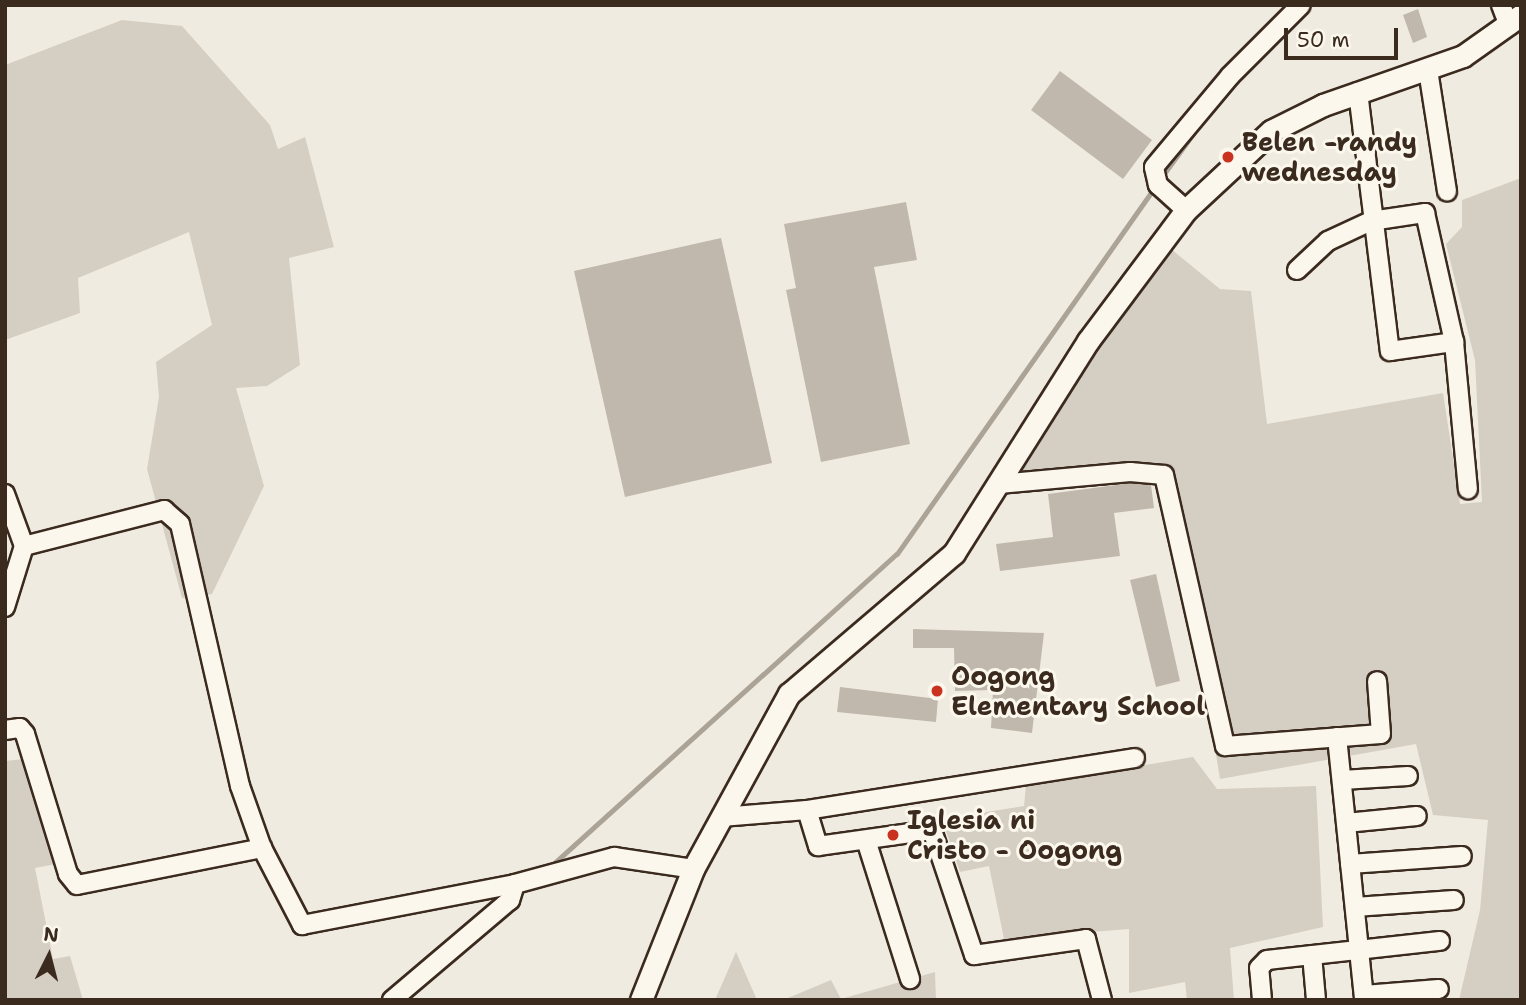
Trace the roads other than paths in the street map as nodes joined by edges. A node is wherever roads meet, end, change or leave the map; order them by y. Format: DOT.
graph roads {
  1 [pos="1301,5"];
  2 [pos="1502,5"];
  3 [pos="1515,20"];
  4 [pos="1428,70"];
  5 [pos="1358,92"];
  6 [pos="1447,192"];
  7 [pos="1186,210"];
  8 [pos="1371,221"];
  9 [pos="1297,270"];
  10 [pos="1454,342"];
  11 [pos="999,484"];
  12 [pos="1468,489"];
  13 [pos="5,494"];
  14 [pos="24,546"];
  15 [pos="5,607"];
  16 [pos="1377,681"];
  17 [pos="5,730"];
  18 [pos="1337,737"];
  19 [pos="1135,758"];
  20 [pos="1408,776"];
  21 [pos="1342,780"];
  22 [pos="807,810"];
  23 [pos="1418,816"];
  24 [pos="721,817"];
  25 [pos="1346,823"];
  26 [pos="866,840"];
  27 [pos="262,848"];
  28 [pos="1462,856"];
  29 [pos="1350,864"];
  30 [pos="693,869"];
  31 [pos="518,883"];
  32 [pos="1454,900"];
  33 [pos="1355,907"];
  34 [pos="1440,942"];
  35 [pos="1358,952"];
  36 [pos="1312,955"];
  37 [pos="910,979"];
  38 [pos="1438,989"];
  39 [pos="1364,997"];
  40 [pos="392,1000"];
  41 [pos="641,1000"];
  42 [pos="1102,1000"];
  43 [pos="1262,1000"];
  44 [pos="1316,1000"];
  1 -- 7 [label="street"];
  2 -- 3 [label="street"];
  3 -- 4 [label="main road"];
  4 -- 5 [label="main road"];
  4 -- 6 [label="street"];
  5 -- 7 [label="main road"];
  5 -- 8 [label="street"];
  7 -- 11 [label="main road"];
  8 -- 9 [label="street"];
  8 -- 10 [label="street"];
  8 -- 10 [label="street"];
  10 -- 12 [label="street"];
  11 -- 18 [label="street"];
  11 -- 24 [label="main road"];
  13 -- 14 [label="street"];
  14 -- 15 [label="street"];
  14 -- 27 [label="street"];
  16 -- 18 [label="street"];
  17 -- 27 [label="street"];
  18 -- 21 [label="street"];
  19 -- 22 [label="street"];
  20 -- 21 [label="street"];
  21 -- 25 [label="street"];
  22 -- 24 [label="street"];
  22 -- 26 [label="street"];
  23 -- 25 [label="street"];
  24 -- 30 [label="main road"];
  25 -- 29 [label="street"];
  26 -- 37 [label="street"];
  26 -- 42 [label="street"];
  27 -- 31 [label="street"];
  28 -- 29 [label="street"];
  29 -- 33 [label="street"];
  30 -- 31 [label="street"];
  30 -- 41 [label="main road"];
  31 -- 40 [label="street"];
  32 -- 33 [label="street"];
  33 -- 35 [label="street"];
  34 -- 35 [label="street"];
  35 -- 36 [label="street"];
  35 -- 39 [label="street"];
  36 -- 43 [label="street"];
  36 -- 44 [label="street"];
  38 -- 39 [label="street"];
}
